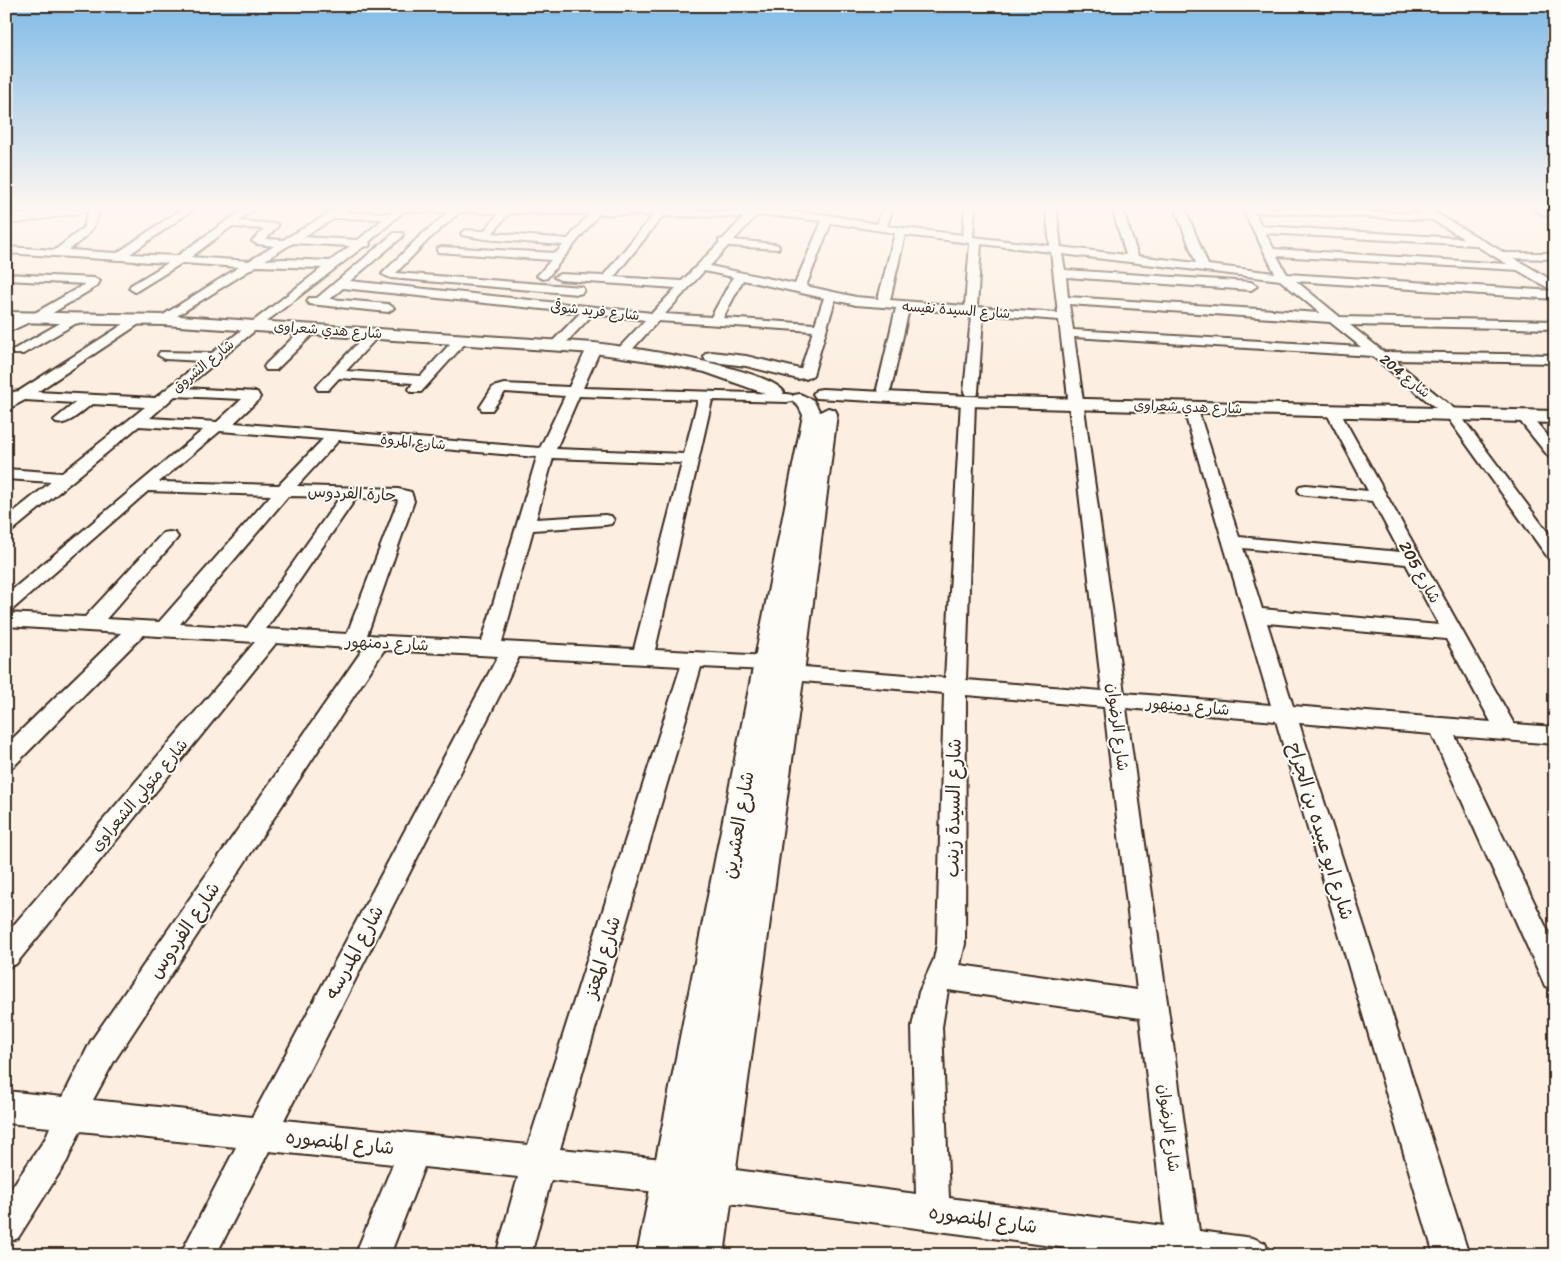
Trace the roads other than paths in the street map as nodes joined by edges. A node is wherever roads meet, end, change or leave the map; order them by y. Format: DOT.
graph roads {
  1 [pos="169,267"];
  2 [pos="246,267"];
  3 [pos="330,267"];
  4 [pos="361,267"];
  5 [pos="395,267"];
  6 [pos="550,267"];
  7 [pos="617,267"];
  8 [pos="701,267"];
  9 [pos="808,267"];
  10 [pos="892,267"];
  11 [pos="969,267"];
  12 [pos="1058,267"];
  13 [pos="1195,267"];
  14 [pos="1278,267"];
  15 [pos="1519,267"];
  16 [pos="1204,268"];
  17 [pos="451,271"];
  18 [pos="1059,273"];
  19 [pos="543,276"];
  20 [pos="739,276"];
  21 [pos="6,277"];
  22 [pos="1283,277"];
  23 [pos="589,279"];
  24 [pos="606,280"];
  25 [pos="341,284"];
  26 [pos="684,285"];
  27 [pos="135,288"];
  28 [pos="1555,288"];
  29 [pos="799,289"];
  30 [pos="1295,289"];
  31 [pos="578,290"];
  32 [pos="51,292"];
  33 [pos="77,293"];
  34 [pos="437,294"];
  35 [pos="1555,295"];
  36 [pos="830,297"];
  37 [pos="288,299"];
  38 [pos="319,302"];
  39 [pos="883,304"];
  40 [pos="903,306"];
  41 [pos="388,308"];
  42 [pos="561,308"];
  43 [pos="589,311"];
  44 [pos="973,311"];
  45 [pos="6,317"];
  46 [pos="34,317"];
  47 [pos="654,317"];
  48 [pos="1065,317"];
  49 [pos="76,318"];
  50 [pos="138,319"];
  51 [pos="1334,319"];
  52 [pos="164,320"];
  53 [pos="715,321"];
  54 [pos="254,325"];
  55 [pos="1555,325"];
  56 [pos="821,328"];
  57 [pos="6,329"];
  58 [pos="310,329"];
  59 [pos="375,333"];
  60 [pos="462,339"];
  61 [pos="556,345"];
  62 [pos="594,348"];
  63 [pos="18,351"];
  64 [pos="623,351"];
  65 [pos="1378,354"];
  66 [pos="165,355"];
  67 [pos="650,356"];
  68 [pos="214,357"];
  69 [pos="1555,359"];
  70 [pos="271,368"];
  71 [pos="335,374"];
  72 [pos="323,387"];
  73 [pos="804,389"];
  74 [pos="884,389"];
  75 [pos="172,392"];
  76 [pos="575,392"];
  77 [pos="6,394"];
  78 [pos="22,396"];
  79 [pos="706,396"];
  80 [pos="970,396"];
  81 [pos="89,399"];
  82 [pos="1075,399"];
  83 [pos="158,403"];
  84 [pos="6,406"];
  85 [pos="487,407"];
  86 [pos="1190,407"];
  87 [pos="1555,408"];
  88 [pos="1447,410"];
  89 [pos="1333,412"];
  90 [pos="1523,416"];
  91 [pos="1555,417"];
  92 [pos="61,420"];
  93 [pos="135,421"];
  94 [pos="219,427"];
  95 [pos="335,435"];
  96 [pos="546,453"];
  97 [pos="1555,454"];
  98 [pos="691,459"];
  99 [pos="6,474"];
  100 [pos="66,478"];
  101 [pos="144,486"];
  102 [pos="284,490"];
  103 [pos="1306,490"];
  104 [pos="351,493"];
  105 [pos="1379,497"];
  106 [pos="605,520"];
  107 [pos="7,525"];
  108 [pos="525,525"];
  109 [pos="169,537"];
  110 [pos="1231,542"];
  111 [pos="1555,555"];
  112 [pos="1413,559"];
  113 [pos="6,604"];
  114 [pos="1254,615"];
  115 [pos="6,619"];
  116 [pos="90,624"];
  117 [pos="138,628"];
  118 [pos="164,629"];
  119 [pos="1453,633"];
  120 [pos="262,636"];
  121 [pos="366,642"];
  122 [pos="501,649"];
  123 [pos="643,656"];
  124 [pos="693,659"];
  125 [pos="779,668"];
  126 [pos="955,686"];
  127 [pos="1114,700"];
  128 [pos="1285,714"];
  129 [pos="1440,727"];
  130 [pos="1507,732"];
  131 [pos="1555,736"];
  132 [pos="6,760"];
  133 [pos="6,955"];
  134 [pos="941,976"];
  135 [pos="1555,977"];
  136 [pos="1154,1006"];
  137 [pos="6,1107"];
  138 [pos="72,1114"];
  139 [pos="260,1133"];
  140 [pos="415,1150"];
  141 [pos="539,1163"];
  142 [pos="674,1177"];
  143 [pos="713,1184"];
  144 [pos="933,1212"];
  145 [pos="6,1226"];
  146 [pos="1113,1246"];
  147 [pos="1184,1246"];
  148 [pos="197,1255"];
  149 [pos="372,1255"];
  150 [pos="513,1255"];
  151 [pos="659,1255"];
  152 [pos="702,1255"];
  153 [pos="1253,1255"];
  154 [pos="1452,1255"];
  1 -- 27 [label="street"];
  2 -- 52 [label="street"];
  3 -- 37 [label="street, شارع الشروق"];
  4 -- 25 [label="street"];
  5 -- 17 [label="street"];
  6 -- 19 [label="street"];
  7 -- 24 [label="street"];
  8 -- 20 [label="street, شارع السيدة نفيسه"];
  8 -- 26 [label="street"];
  9 -- 29 [label="street"];
  10 -- 39 [label="street"];
  11 -- 44 [label="street, شارع السيدة زينب"];
  12 -- 18 [label="street, شارع الرضوان"];
  13 -- 16 [label="street"];
  14 -- 22 [label="street, شارع 204"];
  15 -- 28 [label="street"];
  16 -- 22 [label="street"];
  17 -- 19 [label="street"];
  17 -- 31 [label="street"];
  17 -- 34 [label="street"];
  18 -- 30 [label="street"];
  18 -- 48 [label="street, شارع الرضوان"];
  19 -- 23 [label="street"];
  20 -- 29 [label="street, شارع السيدة نفيسه"];
  20 -- 53 [label="street"];
  21 -- 33 [label="street"];
  22 -- 30 [label="street, شارع 204"];
  22 -- 35 [label="street"];
  23 -- 24 [label="street"];
  23 -- 31 [label="street"];
  24 -- 26 [label="street"];
  25 -- 34 [label="street, شارع فريد شوقى"];
  25 -- 38 [label="street"];
  26 -- 47 [label="street"];
  29 -- 36 [label="street, شارع السيدة نفيسه"];
  30 -- 51 [label="street, شارع 204"];
  31 -- 42 [label="street"];
  32 -- 33 [label="street"];
  33 -- 46 [label="street"];
  34 -- 42 [label="street, شارع فريد شوقى"];
  36 -- 39 [label="street, شارع السيدة نفيسه"];
  36 -- 56 [label="street"];
  37 -- 38 [label="street"];
  37 -- 54 [label="street, شارع الشروق"];
  38 -- 41 [label="street"];
  39 -- 40 [label="street, شارع السيدة نفيسه"];
  40 -- 44 [label="street, شارع السيدة نفيسه"];
  40 -- 74 [label="street"];
  42 -- 43 [label="street, شارع فريد شوقى"];
  43 -- 47 [label="street, شارع فريد شوقى"];
  43 -- 61 [label="street"];
  44 -- 48 [label="street, شارع السيدة نفيسه"];
  44 -- 80 [label="street, شارع السيدة زينب"];
  45 -- 46 [label="street, شارع هدي شعراوى"];
  46 -- 49 [label="street, شارع هدي شعراوى"];
  46 -- 57 [label="street"];
  47 -- 53 [label="street, شارع فريد شوقى"];
  47 -- 64 [label="street"];
  48 -- 51 [label="street"];
  48 -- 65 [label="street, شارع السيدة نفيسه"];
  48 -- 82 [label="street, شارع الرضوان"];
  49 -- 50 [label="street, شارع هدي شعراوى"];
  49 -- 63 [label="street"];
  50 -- 52 [label="street, شارع هدي شعراوى"];
  50 -- 78 [label="street"];
  51 -- 55 [label="street"];
  51 -- 65 [label="street, شارع 204"];
  52 -- 54 [label="street, شارع هدي شعراوى"];
  53 -- 56 [label="street, شارع فريد شوقى"];
  54 -- 58 [label="street, شارع هدي شعراوى"];
  54 -- 68 [label="street, شارع الشروق"];
  56 -- 73 [label="street"];
  58 -- 59 [label="street, شارع هدي شعراوى"];
  58 -- 70 [label="street"];
  59 -- 60 [label="street, شارع هدي شعراوى"];
  59 -- 71 [label="street"];
  60 -- 61 [label="street, شارع هدي شعراوى"];
  60 -- 71 [label="street"];
  61 -- 62 [label="street, شارع هدي شعراوى"];
  62 -- 64 [label="street, شارع هدي شعراوى"];
  62 -- 76 [label="street"];
  64 -- 67 [label="street, شارع هدي شعراوى"];
  65 -- 69 [label="street, شارع السيدة نفيسه"];
  65 -- 88 [label="street, شارع 204"];
  66 -- 68 [label="street"];
  67 -- 73 [label="street, شارع هدي شعراوى"];
  67 -- 73 [label="street, شارع هدي شعراوى"];
  68 -- 75 [label="street, شارع الشروق"];
  71 -- 72 [label="street"];
  73 -- 74 [label="street, شارع هدي شعراوى"];
  73 -- 79 [label="street"];
  73 -- 80 [label="street, شارع هدي شعراوى"];
  73 -- 125 [label="street, شارع العشرين"];
  74 -- 80 [label="street, شارع هدي شعراوى"];
  75 -- 83 [label="street, شارع الشروق"];
  75 -- 94 [label="street"];
  76 -- 79 [label="street"];
  76 -- 85 [label="street"];
  76 -- 96 [label="street"];
  77 -- 78 [label="street"];
  78 -- 81 [label="street"];
  78 -- 84 [label="street"];
  79 -- 98 [label="street"];
  80 -- 82 [label="street, شارع هدي شعراوى"];
  80 -- 126 [label="street, شارع السيدة زينب"];
  81 -- 83 [label="street"];
  81 -- 92 [label="street"];
  82 -- 86 [label="street, شارع هدي شعراوى"];
  82 -- 88 [label="street, شارع هدي شعراوى"];
  82 -- 127 [label="street, شارع الرضوان"];
  83 -- 93 [label="street, شارع الشروق"];
  86 -- 89 [label="street, شارع هدي شعراوى"];
  86 -- 110 [label="street, شارع ابو عبيده بن الجراح"];
  87 -- 88 [label="street, شارع هدي شعراوى"];
  88 -- 89 [label="street, شارع هدي شعراوى"];
  88 -- 90 [label="street, شارع هدي شعراوى"];
  88 -- 111 [label="street, شارع 204"];
  89 -- 105 [label="street, شارع 205"];
  90 -- 91 [label="street, شارع هدي شعراوى"];
  90 -- 97 [label="street"];
  93 -- 94 [label="street, شارع المروة"];
  93 -- 100 [label="street, شارع الشروق"];
  94 -- 95 [label="street, شارع المروة"];
  94 -- 101 [label="street"];
  95 -- 96 [label="street, شارع المروة"];
  95 -- 102 [label="street"];
  96 -- 98 [label="street, شارع المروة"];
  96 -- 108 [label="street"];
  98 -- 123 [label="street"];
  99 -- 100 [label="street"];
  100 -- 107 [label="street, شارع الشروق"];
  101 -- 102 [label="street, حارة الفردوس"];
  101 -- 113 [label="street"];
  102 -- 104 [label="street, حارة الفردوس"];
  102 -- 118 [label="street"];
  103 -- 105 [label="street"];
  104 -- 120 [label="street, شارع متولي الشعراوى"];
  104 -- 121 [label="street, حارة الفردوس"];
  105 -- 112 [label="street, شارع 205"];
  106 -- 108 [label="street"];
  108 -- 122 [label="street"];
  109 -- 116 [label="street"];
  110 -- 112 [label="street"];
  110 -- 114 [label="street, شارع ابو عبيده بن الجراح"];
  112 -- 119 [label="street, شارع 205"];
  114 -- 119 [label="street"];
  114 -- 128 [label="street, شارع ابو عبيده بن الجراح"];
  115 -- 116 [label="street, شارع دمنهور"];
  116 -- 117 [label="street, شارع دمنهور"];
  117 -- 118 [label="street, شارع دمنهور"];
  117 -- 132 [label="street"];
  118 -- 120 [label="street, شارع دمنهور"];
  119 -- 130 [label="street, شارع 205"];
  120 -- 121 [label="street, شارع دمنهور"];
  120 -- 133 [label="street, شارع متولي الشعراوى"];
  121 -- 122 [label="street, شارع دمنهور"];
  121 -- 138 [label="street, شارع الفردوس"];
  122 -- 123 [label="street, شارع دمنهور"];
  122 -- 139 [label="street, شارع المدرسه"];
  123 -- 124 [label="street, شارع دمنهور"];
  124 -- 125 [label="street, شارع دمنهور"];
  124 -- 141 [label="street, شارع المعتز"];
  125 -- 126 [label="street, شارع دمنهور"];
  125 -- 142 [label="street, شارع العشرين"];
  125 -- 143 [label="street, شارع العشرين"];
  126 -- 127 [label="street, شارع دمنهور"];
  126 -- 134 [label="street, شارع السيدة زينب"];
  127 -- 128 [label="street, شارع دمنهور"];
  127 -- 136 [label="street, شارع الرضوان"];
  128 -- 129 [label="street, شارع دمنهور"];
  128 -- 154 [label="street, شارع ابو عبيده بن الجراح"];
  129 -- 130 [label="street, شارع دمنهور"];
  129 -- 135 [label="street"];
  130 -- 131 [label="street, شارع دمنهور"];
  134 -- 136 [label="street"];
  134 -- 144 [label="street, شارع السيدة زينب"];
  136 -- 147 [label="street, شارع الرضوان"];
  137 -- 138 [label="street, شارع المنصوره"];
  138 -- 139 [label="street, شارع المنصوره"];
  138 -- 145 [label="street, شارع الفردوس"];
  139 -- 140 [label="street, شارع المنصوره"];
  139 -- 148 [label="street, شارع المدرسه"];
  140 -- 141 [label="street, شارع المنصوره"];
  140 -- 149 [label="street"];
  141 -- 142 [label="street, شارع المنصوره"];
  141 -- 150 [label="street, شارع المعتز"];
  142 -- 151 [label="street, شارع العشرين"];
  143 -- 144 [label="street, شارع المنصوره"];
  143 -- 152 [label="street, شارع العشرين"];
  144 -- 146 [label="street, شارع المنصوره"];
  146 -- 147 [label="street, شارع المنصوره"];
  147 -- 153 [label="street, شارع المنصوره"];
}
